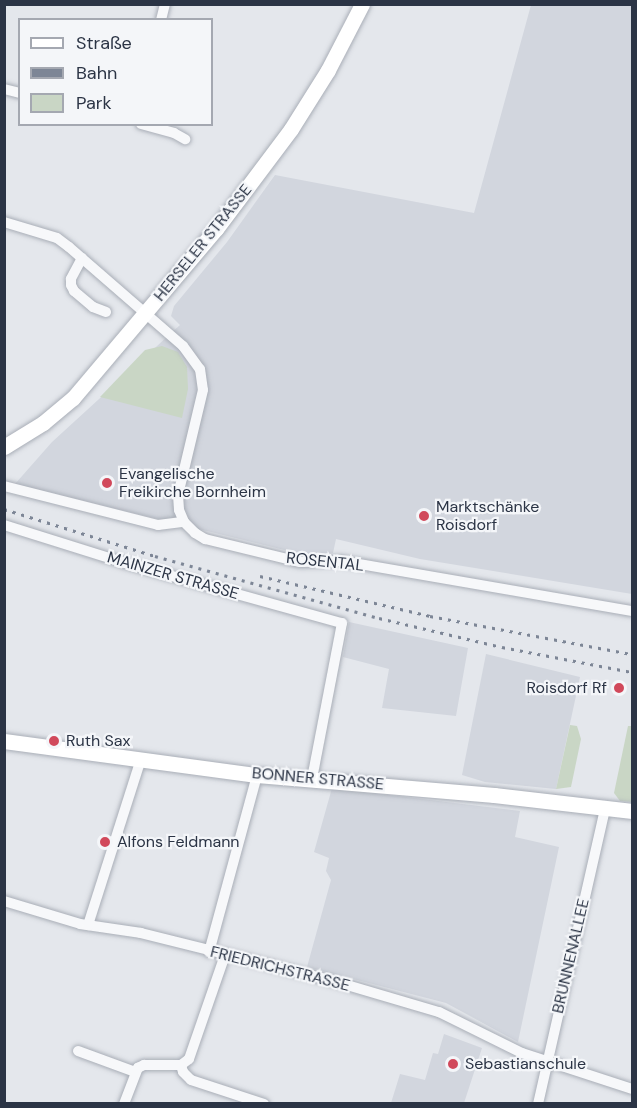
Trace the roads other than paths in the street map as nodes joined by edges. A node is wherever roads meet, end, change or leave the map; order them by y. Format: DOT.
graph roads {
  1 [pos="362,4"];
  2 [pos="148,126"];
  3 [pos="185,139"];
  4 [pos="4,222"];
  5 [pos="82,258"];
  6 [pos="106,312"];
  7 [pos="147,313"];
  8 [pos="4,447"];
  9 [pos="4,486"];
  10 [pos="184,522"];
  11 [pos="4,525"];
  12 [pos="633,611"];
  13 [pos="4,741"];
  14 [pos="141,759"];
  15 [pos="257,774"];
  16 [pos="312,779"];
  17 [pos="605,808"];
  18 [pos="633,811"];
  19 [pos="4,901"];
  20 [pos="88,925"];
  21 [pos="209,952"];
  22 [pos="225,955"];
  23 [pos="78,1051"];
  24 [pos="547,1061"];
  25 [pos="181,1065"];
  26 [pos="135,1072"];
  27 [pos="633,1089"];
  28 [pos="238,1099"];
  29 [pos="124,1104"];
  30 [pos="264,1104"];
  31 [pos="538,1104"];
  1 -- 7 [label="street, HERSELER STRASSE"];
  2 -- 3 [label="street"];
  4 -- 5 [label="street"];
  5 -- 6 [label="street"];
  5 -- 7 [label="street"];
  7 -- 8 [label="street, HERSELER STRASSE"];
  7 -- 10 [label="street"];
  9 -- 10 [label="street"];
  10 -- 12 [label="street, ROSENTAL"];
  11 -- 16 [label="street, MAINZER STRASSE"];
  13 -- 14 [label="street, BONNER STRASSE"];
  14 -- 15 [label="street, BONNER STRASSE"];
  14 -- 20 [label="street"];
  15 -- 16 [label="street, BONNER STRASSE"];
  15 -- 21 [label="street"];
  16 -- 17 [label="street, BONNER STRASSE"];
  17 -- 18 [label="street, BONNER STRASSE"];
  17 -- 24 [label="street, BRUNNENALLEE"];
  19 -- 20 [label="street, FRIEDRICHSTRASSE"];
  20 -- 21 [label="street, FRIEDRICHSTRASSE"];
  21 -- 22 [label="street, FRIEDRICHSTRASSE"];
  22 -- 24 [label="street, FRIEDRICHSTRASSE"];
  22 -- 25 [label="street"];
  23 -- 26 [label="street"];
  24 -- 27 [label="street, FRIEDRICHSTRASSE"];
  24 -- 31 [label="street, BRUNNENALLEE"];
  25 -- 26 [label="street"];
  25 -- 28 [label="street"];
  26 -- 29 [label="street"];
  28 -- 30 [label="street"];
}
